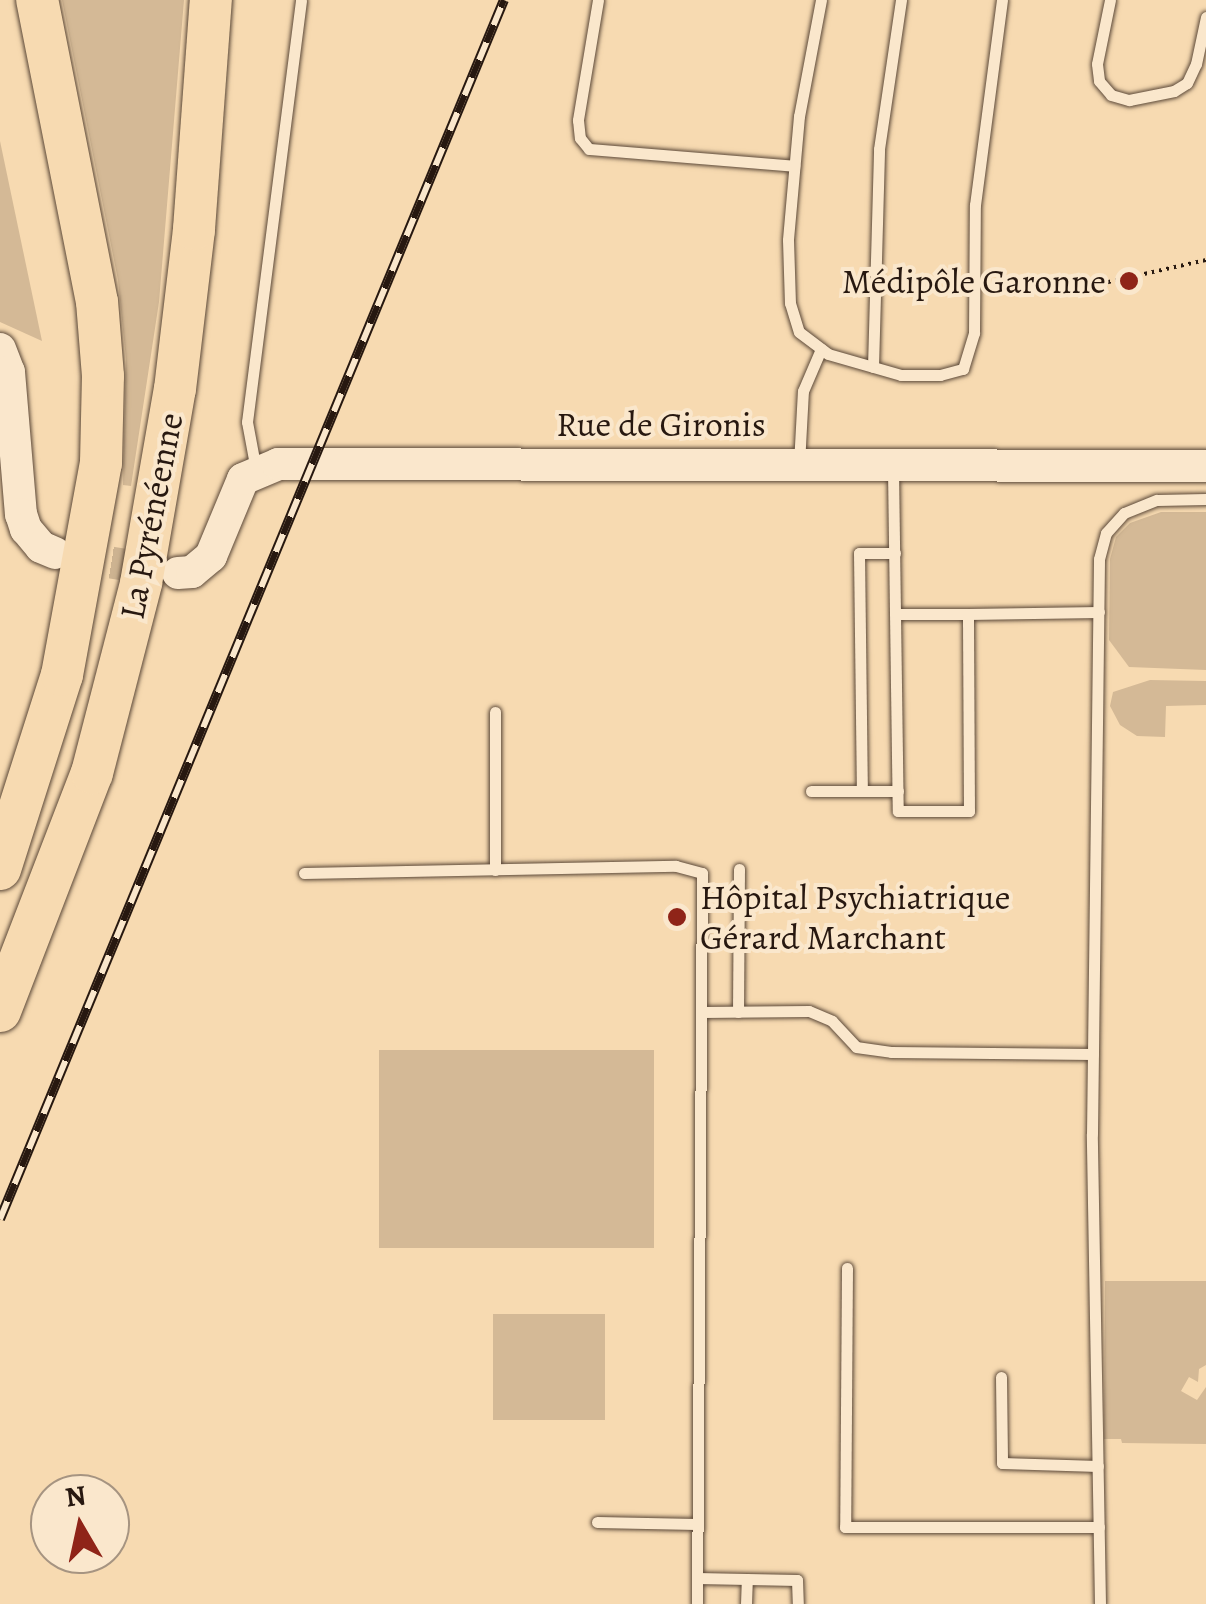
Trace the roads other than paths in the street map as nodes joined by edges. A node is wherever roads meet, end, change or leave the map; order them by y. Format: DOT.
graph roads {
  1 [pos="37,0"];
  2 [pos="211,0"];
  3 [pos="301,0"];
  4 [pos="598,0"];
  5 [pos="821,0"];
  6 [pos="901,0"];
  7 [pos="1002,0"];
  8 [pos="1110,0"];
  9 [pos="1206,17"];
  10 [pos="794,166"];
  11 [pos="0,349"];
  12 [pos="822,349"];
  13 [pos="874,368"];
  14 [pos="799,464"];
  15 [pos="893,464"];
  16 [pos="1206,466"];
  17 [pos="256,470"];
  18 [pos="1206,500"];
  19 [pos="55,553"];
  20 [pos="895,553"];
  21 [pos="178,573"];
  22 [pos="1100,612"];
  23 [pos="897,614"];
  24 [pos="968,614"];
  25 [pos="495,712"];
  26 [pos="811,791"];
  27 [pos="898,791"];
  28 [pos="862,792"];
  29 [pos="0,869"];
  30 [pos="739,869"];
  31 [pos="494,870"];
  32 [pos="304,873"];
  33 [pos="0,1011"];
  34 [pos="702,1012"];
  35 [pos="738,1012"];
  36 [pos="1093,1054"];
  37 [pos="848,1268"];
  38 [pos="1001,1377"];
  39 [pos="1098,1466"];
  40 [pos="598,1522"];
  41 [pos="696,1524"];
  42 [pos="1099,1526"];
  43 [pos="697,1578"];
  44 [pos="747,1579"];
  45 [pos="697,1604"];
  46 [pos="746,1604"];
  47 [pos="798,1604"];
  48 [pos="1100,1604"];
  1 -- 29 [label="highway, La Pyrénéenne"];
  2 -- 33 [label="highway, La Pyrénéenne"];
  3 -- 17 [label="lane"];
  4 -- 10 [label="lane"];
  5 -- 10 [label="lane"];
  6 -- 13 [label="lane"];
  7 -- 13 [label="lane"];
  8 -- 9 [label="lane"];
  10 -- 12 [label="lane"];
  11 -- 19 [label="street"];
  12 -- 13 [label="lane"];
  12 -- 14 [label="lane"];
  14 -- 15 [label="street, Rue de Gironis"];
  14 -- 17 [label="street, Rue de Gironis"];
  15 -- 16 [label="street, Rue de Gironis"];
  15 -- 20 [label="lane"];
  17 -- 21 [label="street"];
  18 -- 22 [label="lane"];
  20 -- 23 [label="lane"];
  20 -- 28 [label="lane"];
  22 -- 24 [label="lane"];
  22 -- 36 [label="lane"];
  23 -- 24 [label="lane"];
  23 -- 27 [label="lane"];
  24 -- 27 [label="lane"];
  25 -- 31 [label="lane"];
  26 -- 28 [label="lane"];
  27 -- 28 [label="lane"];
  30 -- 35 [label="lane"];
  31 -- 32 [label="lane"];
  31 -- 34 [label="lane"];
  34 -- 35 [label="lane"];
  34 -- 41 [label="lane"];
  35 -- 36 [label="lane"];
  36 -- 39 [label="lane"];
  37 -- 42 [label="lane"];
  38 -- 39 [label="lane"];
  39 -- 42 [label="lane"];
  40 -- 41 [label="lane"];
  41 -- 43 [label="lane"];
  42 -- 48 [label="lane"];
  43 -- 44 [label="lane"];
  43 -- 45 [label="lane"];
  44 -- 46 [label="lane"];
  44 -- 47 [label="lane"];
}
